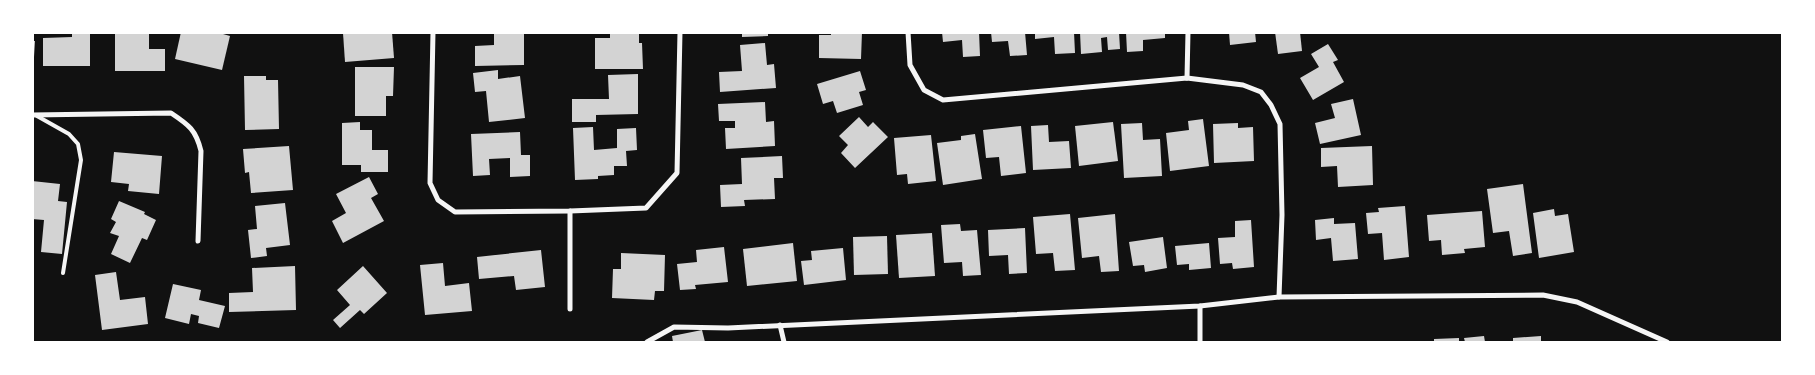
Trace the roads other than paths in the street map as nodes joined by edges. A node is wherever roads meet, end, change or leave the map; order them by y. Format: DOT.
graph roads {
  1 [pos="433,32"];
  2 [pos="680,32"];
  3 [pos="908,32"];
  4 [pos="1188,32"];
  5 [pos="1187,78"];
  6 [pos="34,115"];
  7 [pos="570,211"];
  8 [pos="198,240"];
  9 [pos="63,272"];
  10 [pos="1279,297"];
  11 [pos="1200,306"];
  12 [pos="570,308"];
  13 [pos="780,325"];
  14 [pos="647,342"];
  15 [pos="784,342"];
  16 [pos="1200,342"];
  17 [pos="1667,342"];
  1 -- 7 [label="street"];
  2 -- 7 [label="street"];
  3 -- 5 [label="street"];
  4 -- 5 [label="street"];
  5 -- 10 [label="street"];
  6 -- 8 [label="street"];
  6 -- 9 [label="lane"];
  7 -- 12 [label="street"];
  10 -- 11 [label="street"];
  10 -- 17 [label="street"];
  11 -- 13 [label="street"];
  11 -- 16 [label="street"];
  13 -- 14 [label="street"];
  13 -- 15 [label="street"];
}
